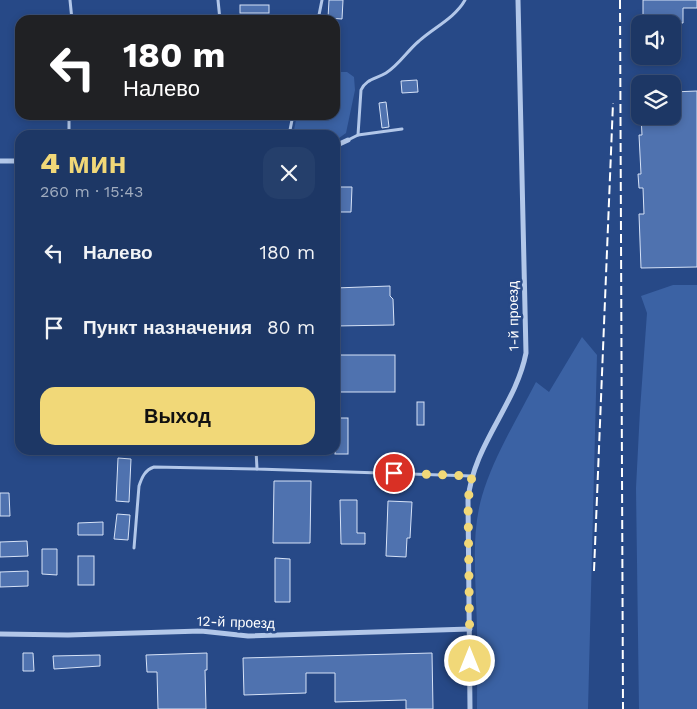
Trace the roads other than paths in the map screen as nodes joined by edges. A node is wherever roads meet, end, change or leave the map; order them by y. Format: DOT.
graph roads {
  1 [pos="70,0"];
  2 [pos="218,0"];
  3 [pos="322,0"];
  4 [pos="465,0"];
  5 [pos="518,0"];
  6 [pos="72,15"];
  7 [pos="220,15"];
  8 [pos="319,15"];
  9 [pos="402,129"];
  10 [pos="358,135"];
  11 [pos="348,140"];
  12 [pos="340,144"];
  13 [pos="0,161"];
  14 [pos="15,161"];
  15 [pos="256,455"];
  16 [pos="257,469"];
  17 [pos="472,476"];
  18 [pos="134,548"];
  19 [pos="470,629"];
  20 [pos="0,634"];
  21 [pos="470,709"];
  1 -- 6 [label="lane"];
  2 -- 7 [label="lane"];
  3 -- 8 [label="lane"];
  4 -- 10 [label="lane"];
  5 -- 17 [label="street, 1-й проезд"];
  9 -- 10 [label="lane"];
  10 -- 11 [label="lane"];
  11 -- 12 [label="street"];
  13 -- 14 [label="street"];
  15 -- 16 [label="lane"];
  16 -- 17 [label="lane"];
  16 -- 18 [label="lane"];
  17 -- 19 [label="street, 1-й проезд"];
  19 -- 20 [label="street, 12-й проезд"];
  19 -- 21 [label="street, 1-й проезд"];
}
